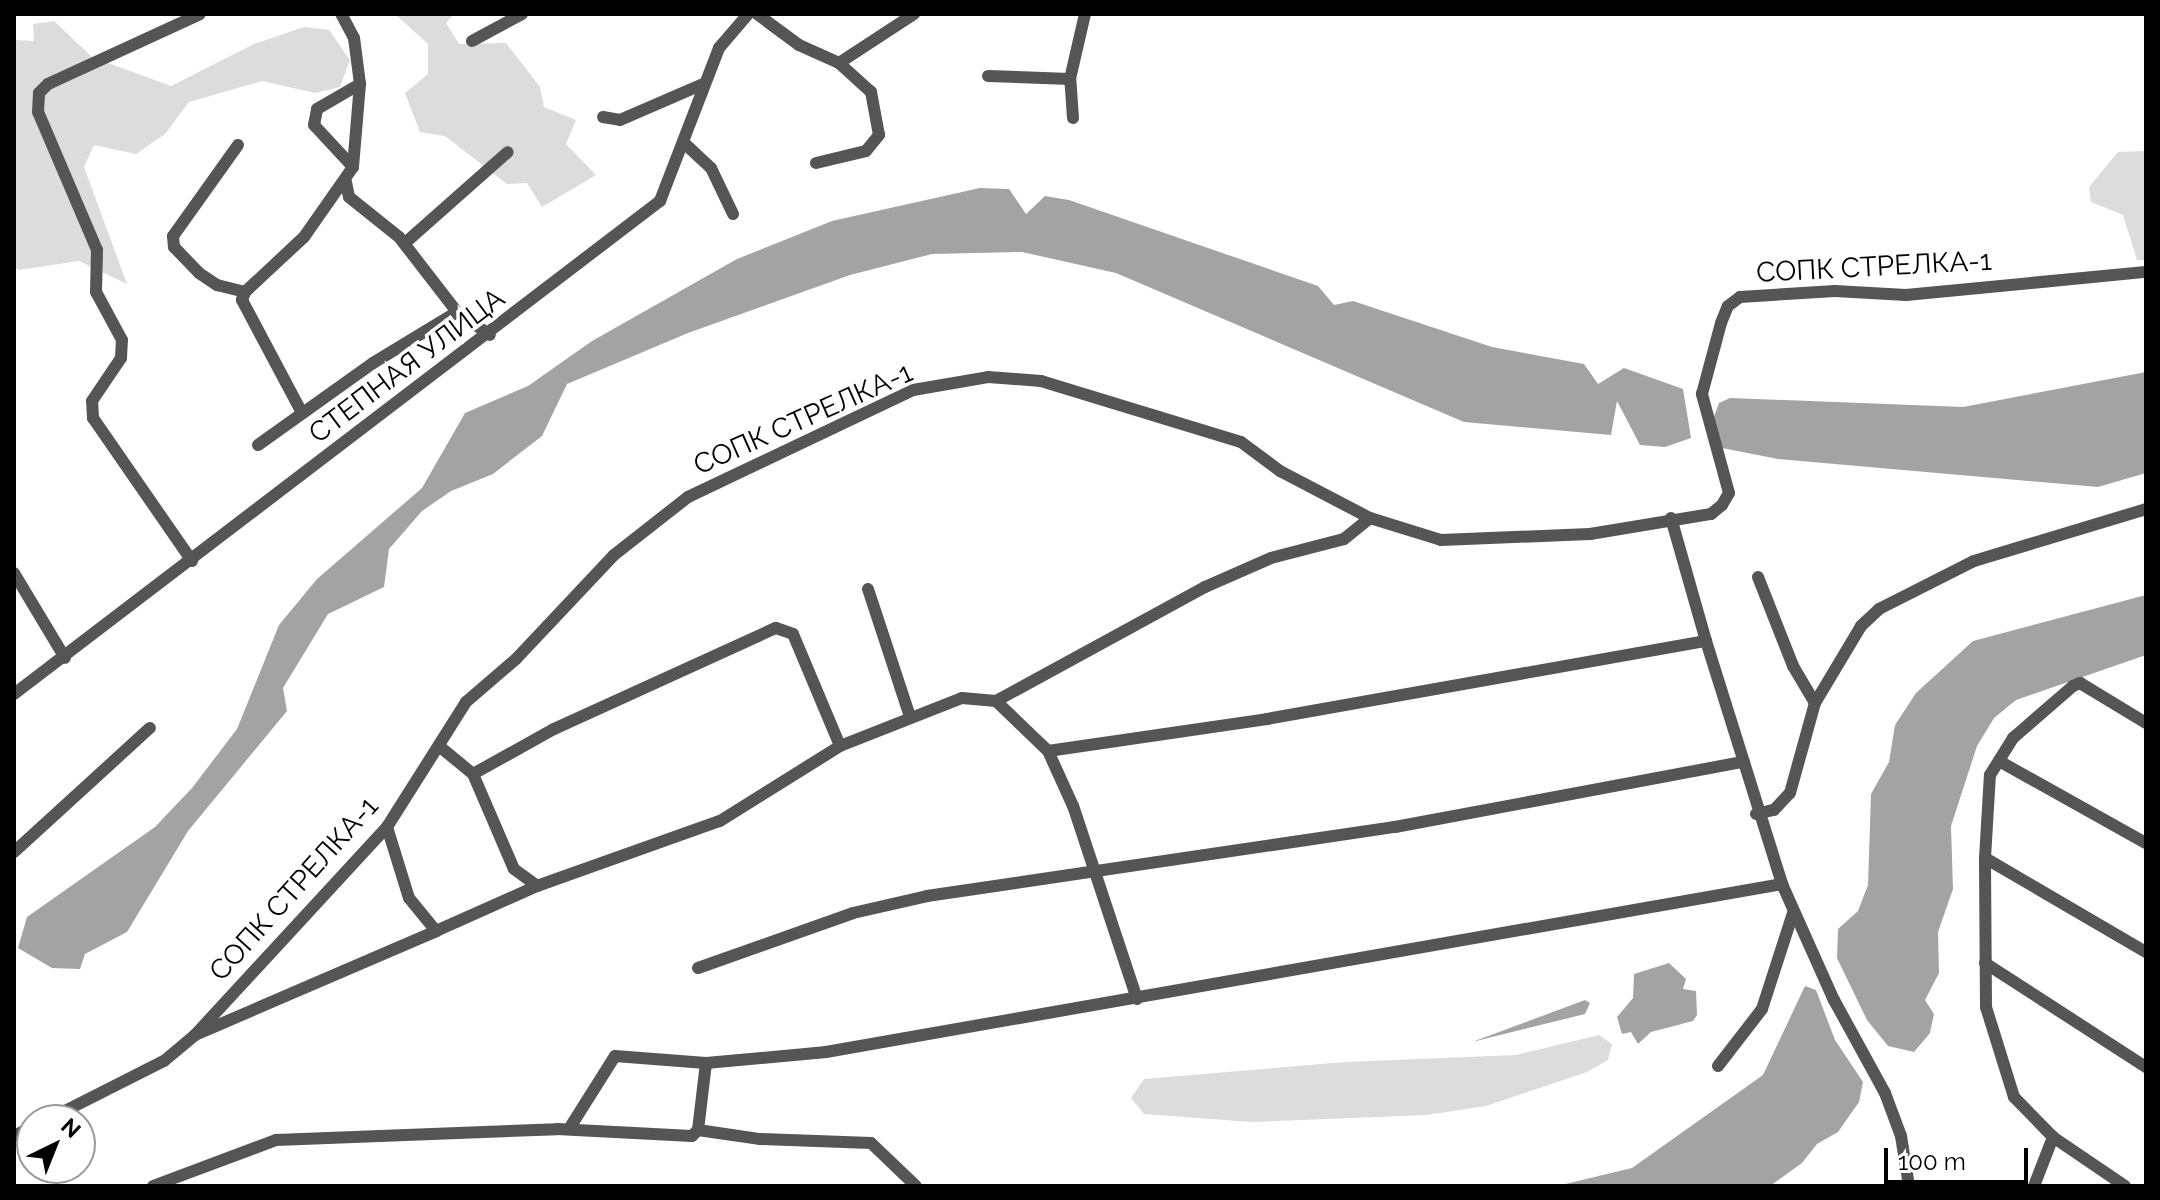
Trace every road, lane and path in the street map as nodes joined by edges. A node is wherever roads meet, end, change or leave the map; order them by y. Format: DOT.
graph roads {
  1 [pos="200,14"];
  2 [pos="341,14"];
  3 [pos="522,14"];
  4 [pos="748,14"];
  5 [pos="757,14"];
  6 [pos="914,14"];
  7 [pos="1085,14"];
  8 [pos="472,41"];
  9 [pos="839,63"];
  10 [pos="988,76"];
  11 [pos="1070,79"];
  12 [pos="360,84"];
  13 [pos="703,84"];
  14 [pos="603,117"];
  15 [pos="1073,118"];
  16 [pos="683,142"];
  17 [pos="238,145"];
  18 [pos="508,152"];
  19 [pos="816,163"];
  20 [pos="353,167"];
  21 [pos="346,182"];
  22 [pos="733,214"];
  23 [pos="405,243"];
  24 [pos="2146,272"];
  25 [pos="245,292"];
  26 [pos="457,312"];
  27 [pos="490,335"];
  28 [pos="301,411"];
  29 [pos="258,445"];
  30 [pos="2146,509"];
  31 [pos="1370,518"];
  32 [pos="1671,518"];
  33 [pos="192,561"];
  34 [pos="14,573"];
  35 [pos="1758,577"];
  36 [pos="868,589"];
  37 [pos="1706,641"];
  38 [pos="65,658"];
  39 [pos="14,694"];
  40 [pos="996,701"];
  41 [pos="1815,703"];
  42 [pos="910,717"];
  43 [pos="2146,723"];
  44 [pos="150,728"];
  45 [pos="439,746"];
  46 [pos="840,746"];
  47 [pos="1048,751"];
  48 [pos="1999,761"];
  49 [pos="1744,762"];
  50 [pos="473,774"];
  51 [pos="1756,814"];
  52 [pos="387,827"];
  53 [pos="2146,843"];
  54 [pos="14,852"];
  55 [pos="1985,858"];
  56 [pos="1094,871"];
  57 [pos="1782,884"];
  58 [pos="537,886"];
  59 [pos="1793,913"];
  60 [pos="436,931"];
  61 [pos="2146,952"];
  62 [pos="1985,963"];
  63 [pos="698,968"];
  64 [pos="1137,999"];
  65 [pos="195,1035"];
  66 [pos="706,1063"];
  67 [pos="1718,1066"];
  68 [pos="2146,1067"];
  69 [pos="79,1104"];
  70 [pos="569,1129"];
  71 [pos="698,1130"];
  72 [pos="2053,1137"];
  73 [pos="153,1186"];
  74 [pos="916,1186"];
  75 [pos="1909,1186"];
  76 [pos="2034,1186"];
  77 [pos="2125,1186"];
  1 -- 33 [label="street"];
  2 -- 12 [label="street"];
  3 -- 8 [label="street"];
  4 -- 13 [label="street, СТЕПНАЯ УЛИЦА"];
  5 -- 9 [label="street"];
  6 -- 9 [label="street"];
  7 -- 11 [label="street"];
  9 -- 19 [label="street"];
  10 -- 11 [label="street"];
  11 -- 15 [label="street"];
  12 -- 20 [label="street"];
  12 -- 20 [label="street"];
  13 -- 14 [label="street"];
  13 -- 16 [label="street, СТЕПНАЯ УЛИЦА"];
  16 -- 22 [label="street"];
  16 -- 27 [label="street, СТЕПНАЯ УЛИЦА"];
  17 -- 25 [label="street"];
  18 -- 23 [label="street"];
  20 -- 21 [label="street"];
  21 -- 23 [label="street"];
  21 -- 25 [label="street"];
  23 -- 26 [label="street"];
  24 -- 32 [label="street, СОПК СТРЕЛКА-1"];
  25 -- 28 [label="street"];
  26 -- 27 [label="street"];
  26 -- 28 [label="street"];
  27 -- 33 [label="street, СТЕПНАЯ УЛИЦА"];
  28 -- 29 [label="street"];
  30 -- 41 [label="street"];
  31 -- 32 [label="street, СОПК СТРЕЛКА-1"];
  31 -- 40 [label="street"];
  31 -- 45 [label="street, СОПК СТРЕЛКА-1"];
  32 -- 37 [label="street"];
  33 -- 38 [label="street, СТЕПНАЯ УЛИЦА"];
  34 -- 38 [label="street"];
  35 -- 41 [label="street"];
  36 -- 42 [label="street"];
  37 -- 47 [label="street"];
  37 -- 49 [label="street"];
  38 -- 39 [label="street, СТЕПНАЯ УЛИЦА"];
  40 -- 42 [label="street"];
  40 -- 47 [label="street"];
  41 -- 51 [label="street"];
  42 -- 46 [label="street"];
  43 -- 48 [label="street"];
  44 -- 54 [label="street"];
  45 -- 50 [label="street"];
  45 -- 52 [label="street, СОПК СТРЕЛКА-1"];
  46 -- 50 [label="street"];
  46 -- 58 [label="street"];
  47 -- 56 [label="street"];
  48 -- 53 [label="street"];
  48 -- 55 [label="street"];
  49 -- 51 [label="street"];
  49 -- 56 [label="street"];
  50 -- 58 [label="street"];
  51 -- 57 [label="street"];
  52 -- 60 [label="street"];
  52 -- 65 [label="street, СОПК СТРЕЛКА-1"];
  55 -- 61 [label="street"];
  55 -- 62 [label="street"];
  56 -- 63 [label="street"];
  56 -- 64 [label="street"];
  57 -- 59 [label="street"];
  57 -- 64 [label="street"];
  58 -- 60 [label="street"];
  59 -- 67 [label="street"];
  59 -- 75 [label="street"];
  60 -- 65 [label="street"];
  62 -- 68 [label="street"];
  62 -- 72 [label="street"];
  64 -- 66 [label="street"];
  65 -- 69 [label="street"];
  66 -- 70 [label="street"];
  66 -- 71 [label="street"];
  70 -- 71 [label="street"];
  70 -- 73 [label="street"];
  71 -- 74 [label="street"];
  72 -- 76 [label="street"];
  72 -- 77 [label="street"];
}
